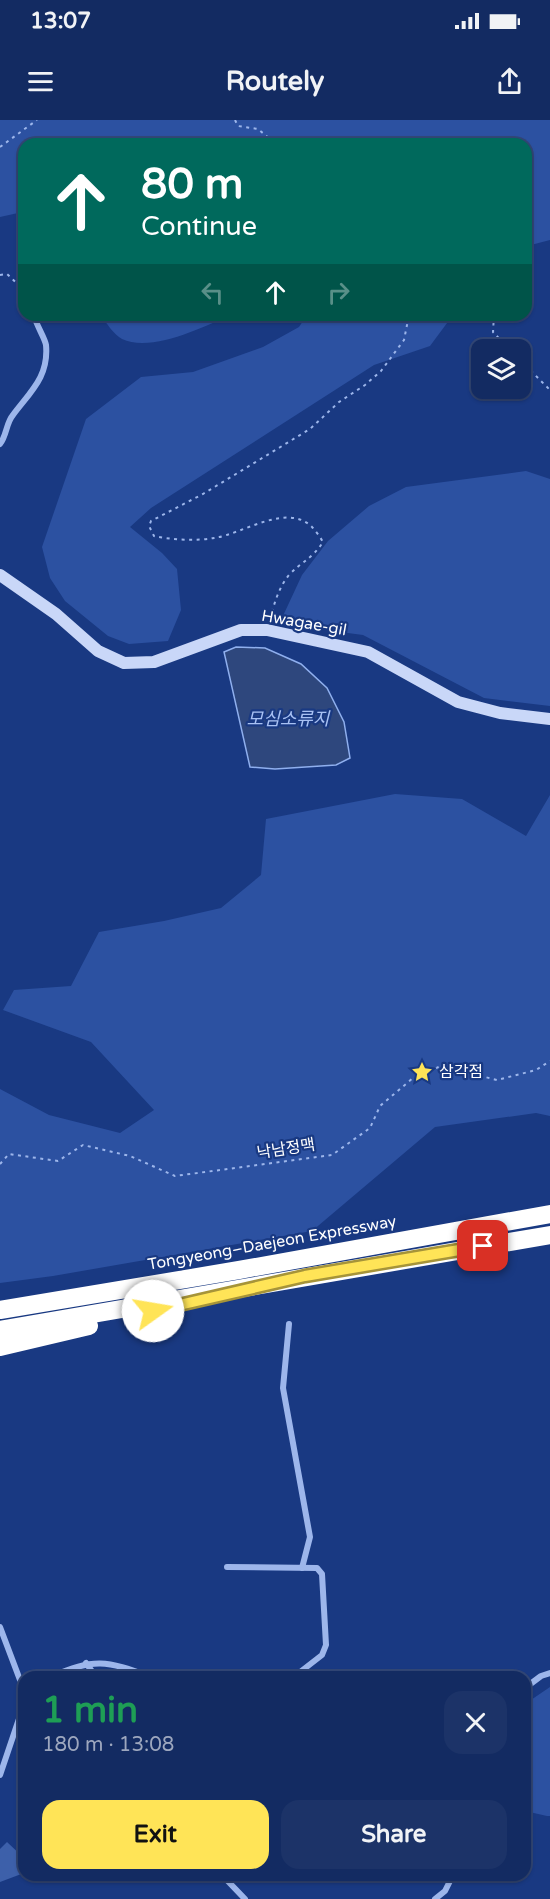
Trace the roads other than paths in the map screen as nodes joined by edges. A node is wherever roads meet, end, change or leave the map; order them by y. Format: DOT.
graph roads {
  1 [pos="36,321"];
  2 [pos="0,444"];
  3 [pos="0,575"];
  4 [pos="550,719"];
  5 [pos="550,1214"];
  6 [pos="550,1235"];
  7 [pos="305,1276"];
  8 [pos="0,1310"];
  9 [pos="290,1324"];
  10 [pos="0,1330"];
  11 [pos="0,1347"];
  12 [pos="227,1568"];
  13 [pos="302,1568"];
  14 [pos="0,1627"];
  15 [pos="86,1663"];
  16 [pos="65,1671"];
  17 [pos="92,1671"];
  18 [pos="135,1671"];
  19 [pos="302,1671"];
  20 [pos="550,1673"];
  21 [pos="18,1675"];
  22 [pos="531,1684"];
  23 [pos="18,1722"];
  24 [pos="0,1775"];
  25 [pos="228,1881"];
  26 [pos="450,1881"];
  27 [pos="245,1899"];
  28 [pos="435,1899"];
  1 -- 2 [label="street"];
  3 -- 4 [label="street, Hwagae-gil"];
  5 -- 8 [label="highway, Tongyeong–Daejeon Expressway"];
  6 -- 7 [label="highway"];
  7 -- 10 [label="highway"];
  7 -- 11 [label="highway"];
  9 -- 13 [label="street"];
  12 -- 13 [label="street"];
  13 -- 19 [label="street"];
  14 -- 21 [label="street"];
  15 -- 16 [label="street"];
  15 -- 17 [label="street"];
  15 -- 18 [label="street"];
  20 -- 22 [label="street"];
  23 -- 24 [label="street"];
  25 -- 27 [label="street"];
  26 -- 28 [label="street"];
}
